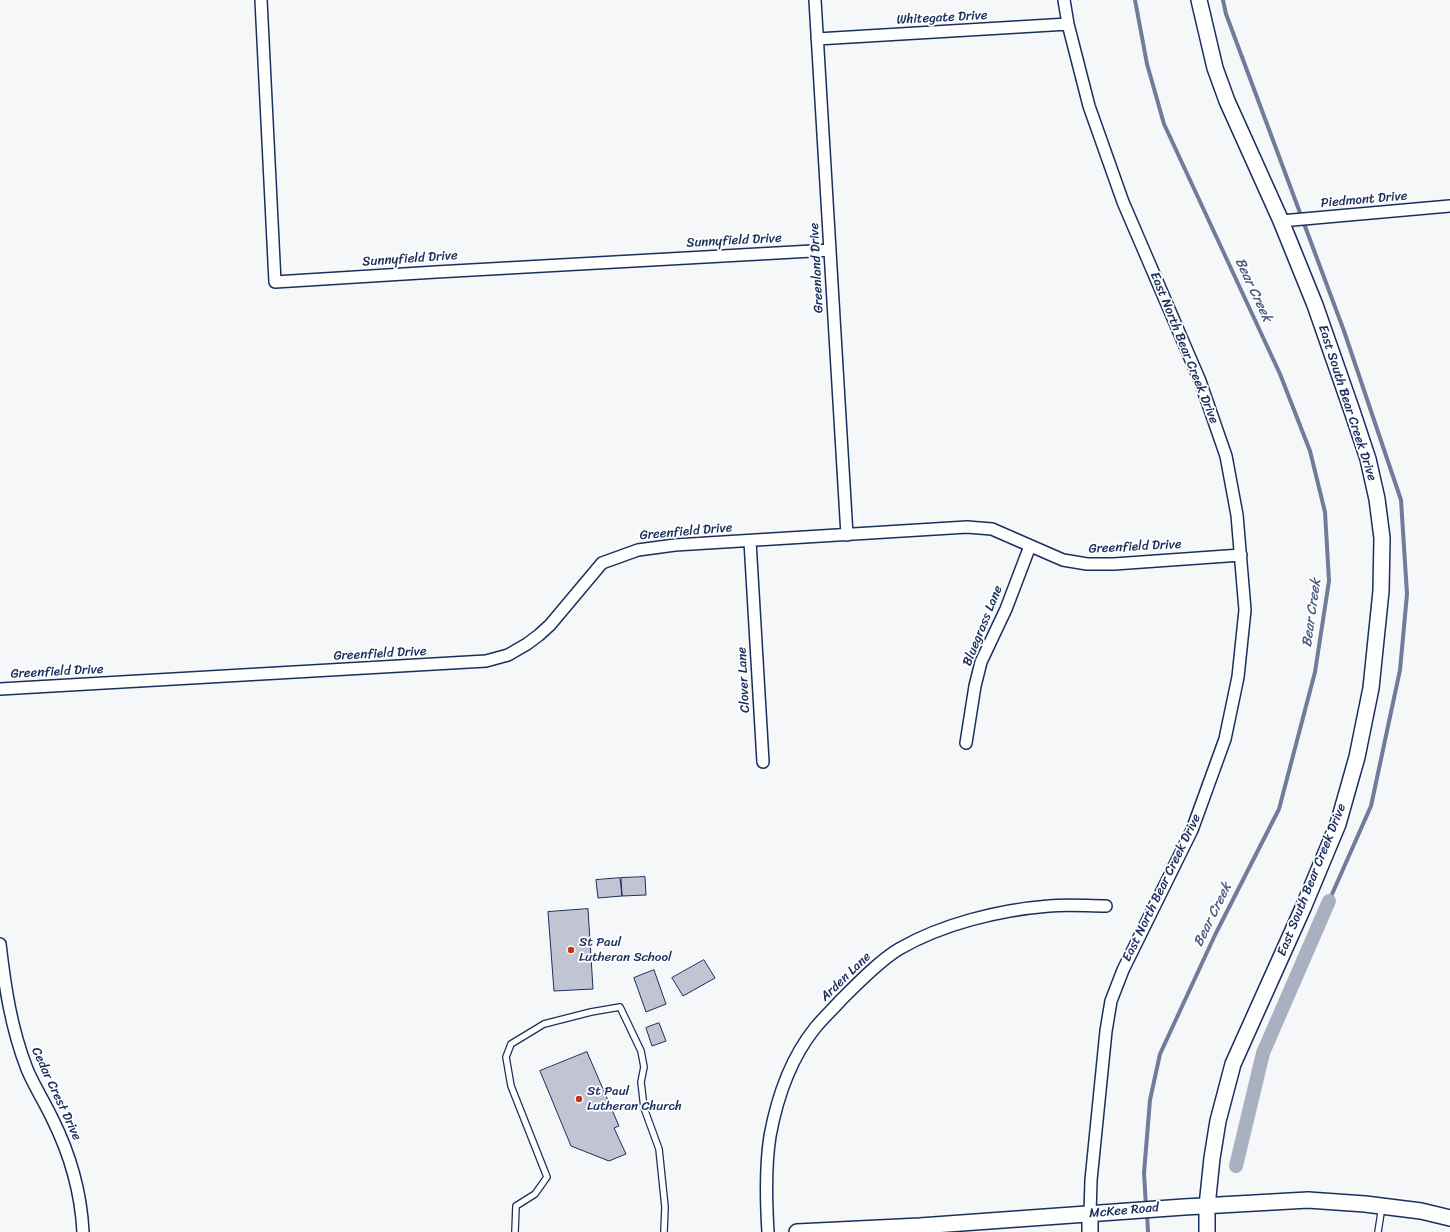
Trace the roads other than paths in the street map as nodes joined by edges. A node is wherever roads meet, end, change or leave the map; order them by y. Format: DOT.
graph roads {
  1 [pos="261,0"];
  2 [pos="815,0"];
  3 [pos="1064,0"];
  4 [pos="1199,0"];
  5 [pos="1068,24"];
  6 [pos="817,39"];
  7 [pos="1450,206"];
  8 [pos="1281,221"];
  9 [pos="830,250"];
  10 [pos="846,535"];
  11 [pos="750,541"];
  12 [pos="1030,546"];
  13 [pos="1241,555"];
  14 [pos="0,689"];
  15 [pos="966,743"];
  16 [pos="763,762"];
  17 [pos="1106,906"];
  18 [pos="0,944"];
  19 [pos="1207,1206"];
  20 [pos="1382,1206"];
  21 [pos="1090,1214"];
  22 [pos="1450,1218"];
  23 [pos="920,1229"];
  24 [pos="83,1232"];
  25 [pos="515,1232"];
  26 [pos="664,1232"];
  27 [pos="768,1232"];
  28 [pos="798,1232"];
  29 [pos="1090,1232"];
  30 [pos="1207,1232"];
  31 [pos="1378,1232"];
  1 -- 9 [label="street, Sunnyfield Drive"];
  2 -- 6 [label="street, Greenland Drive"];
  3 -- 5 [label="street, East North Bear Creek Drive"];
  4 -- 8 [label="street, East South Bear Creek Drive"];
  5 -- 6 [label="street, Whitegate Drive"];
  5 -- 13 [label="street, East North Bear Creek Drive"];
  6 -- 9 [label="street, Greenland Drive"];
  7 -- 8 [label="street, Piedmont Drive"];
  8 -- 19 [label="street, East South Bear Creek Drive"];
  9 -- 10 [label="street, Greenland Drive"];
  10 -- 11 [label="street, Greenfield Drive"];
  10 -- 12 [label="street, Greenfield Drive"];
  11 -- 14 [label="street, Greenfield Drive"];
  11 -- 16 [label="street, Clover Lane"];
  12 -- 13 [label="street, Greenfield Drive"];
  12 -- 15 [label="street, Bluegrass Lane"];
  13 -- 21 [label="street, East North Bear Creek Drive"];
  17 -- 27 [label="street, Arden Lane"];
  18 -- 24 [label="street, Cedar Crest Drive"];
  19 -- 20 [label="street, McKee Road"];
  19 -- 21 [label="street, McKee Road"];
  19 -- 30 [label="street, East South Bear Creek Drive"];
  20 -- 22 [label="street, McKee Road"];
  20 -- 31 [label="lane"];
  21 -- 23 [label="street, McKee Road"];
  21 -- 29 [label="street, East North Bear Creek Drive"];
  23 -- 28 [label="street, McKee Road"];
  25 -- 26 [label="lane"];
}
